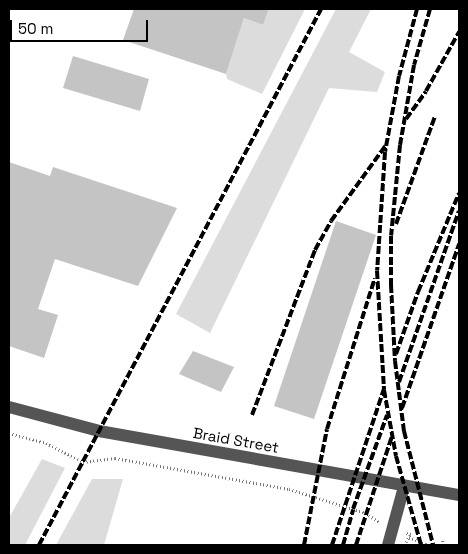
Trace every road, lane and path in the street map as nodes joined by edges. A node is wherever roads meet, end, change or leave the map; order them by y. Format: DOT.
graph roads {
  1 [pos="9,407"];
  2 [pos="9,433"];
  3 [pos="404,487"];
  4 [pos="459,495"];
  5 [pos="379,524"];
  6 [pos="443,542"];
  7 [pos="388,545"];
  8 [pos="405,545"];
  9 [pos="428,545"];
  10 [pos="437,545"];
  1 -- 3 [label="street, Braid Street"];
  2 -- 5 [label="path"];
  3 -- 4 [label="street, Braid Street"];
  3 -- 7 [label="street"];
  6 -- 10 [label="path"];
  8 -- 9 [label="path"];
}
